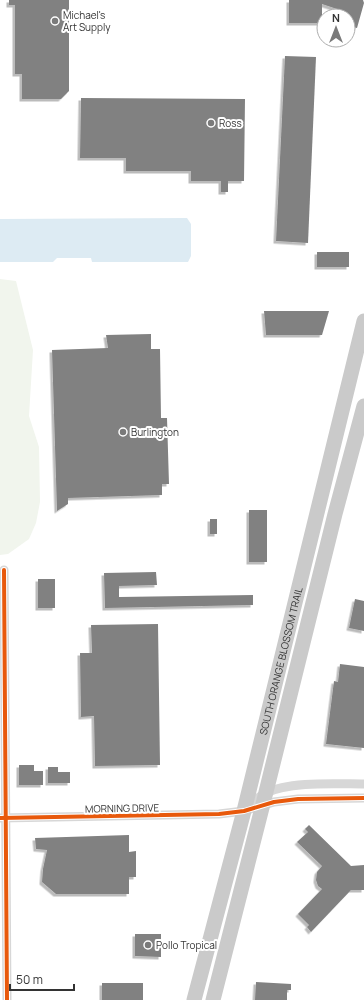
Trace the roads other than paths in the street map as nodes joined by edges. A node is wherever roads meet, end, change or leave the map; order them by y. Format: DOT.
graph roads {
  1 [pos="364,321"];
  2 [pos="364,406"];
  3 [pos="4,570"];
  4 [pos="364,784"];
  5 [pos="265,798"];
  6 [pos="364,798"];
  7 [pos="244,811"];
  8 [pos="3,818"];
  9 [pos="7,1000"];
  10 [pos="194,1000"];
  11 [pos="213,1000"];
  1 -- 7 [label="main road, SOUTH ORANGE BLOSSOM TRAIL"];
  2 -- 5 [label="main road, SOUTH ORANGE BLOSSOM TRAIL"];
  3 -- 8 [label="street"];
  4 -- 5 [label="street"];
  5 -- 6 [label="street"];
  5 -- 7 [label="street, MORNING DRIVE"];
  5 -- 11 [label="main road, SOUTH ORANGE BLOSSOM TRAIL"];
  7 -- 8 [label="street, MORNING DRIVE"];
  7 -- 10 [label="main road, SOUTH ORANGE BLOSSOM TRAIL"];
  8 -- 9 [label="street"];
}
